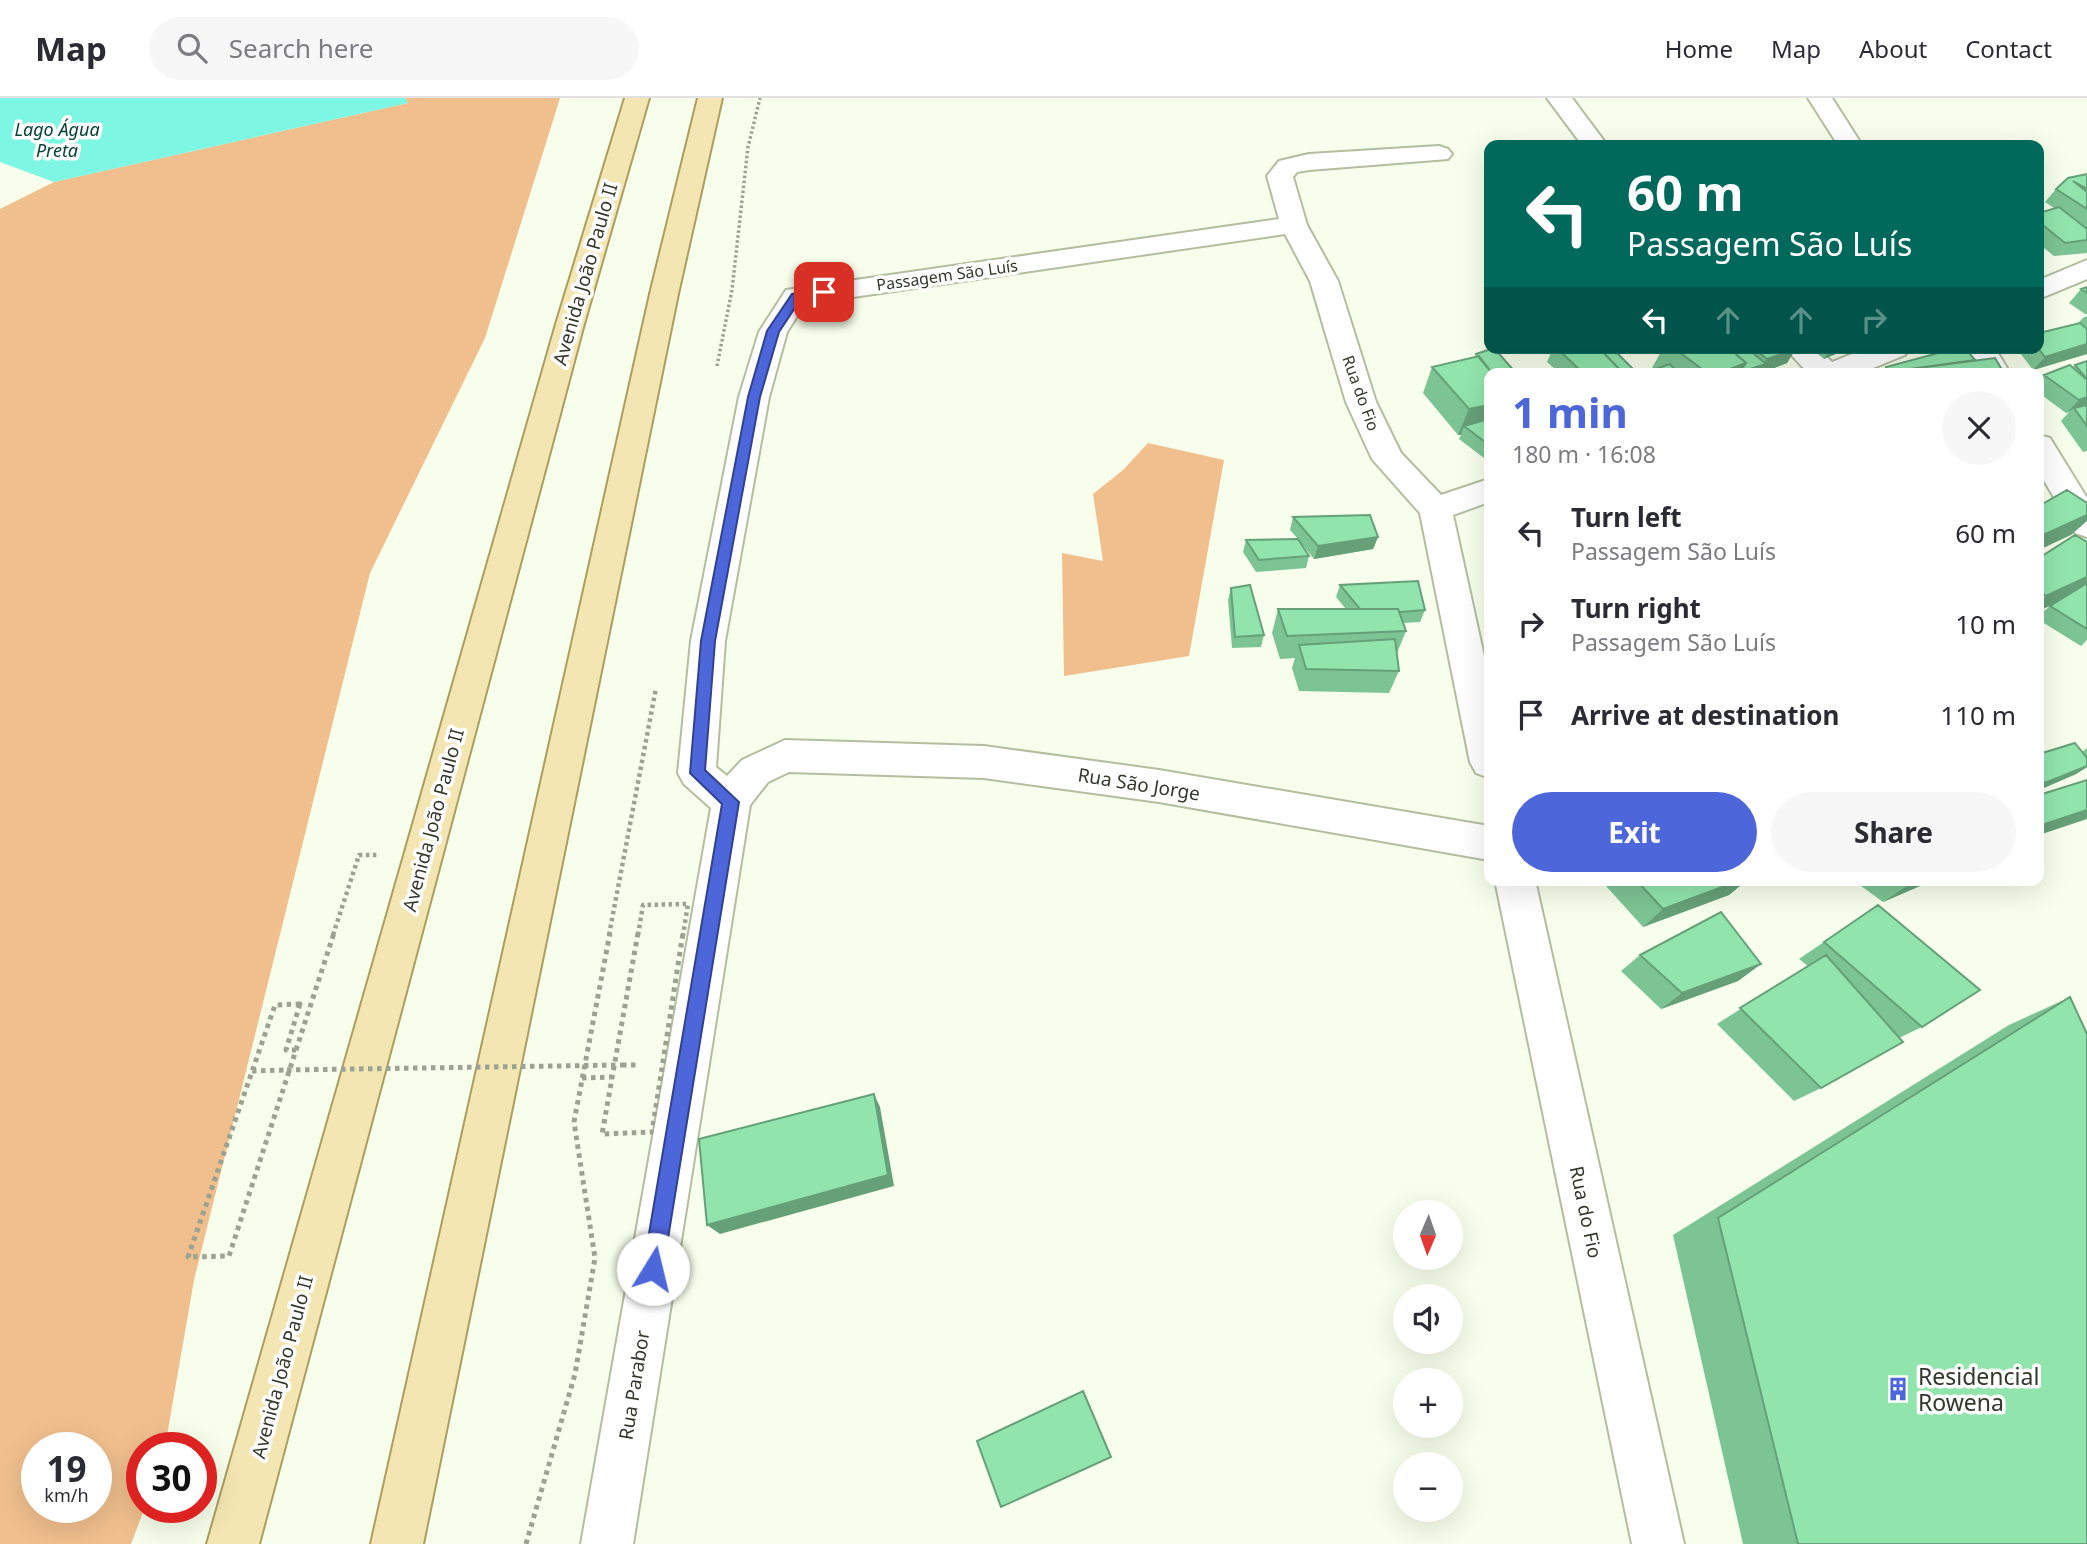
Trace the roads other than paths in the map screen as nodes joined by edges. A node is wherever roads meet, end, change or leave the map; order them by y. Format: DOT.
graph roads {
  1 [pos="637,98"];
  2 [pos="710,98"];
  3 [pos="1559,98"];
  4 [pos="1820,98"];
  5 [pos="1591,140"];
  6 [pos="1847,140"];
  7 [pos="1440,154"];
  8 [pos="1294,225"];
  9 [pos="2087,269"];
  10 [pos="2044,288"];
  11 [pos="1805,354"];
  12 [pos="1880,354"];
  13 [pos="1821,368"];
  14 [pos="1845,368"];
  15 [pos="2044,454"];
  16 [pos="1484,492"];
  17 [pos="1435,509"];
  18 [pos="2087,526"];
  19 [pos="1484,739"];
  20 [pos="785,756"];
  21 [pos="731,802"];
  22 [pos="1484,842"];
  23 [pos="1516,886"];
  24 [pos="233,1544"];
  25 [pos="397,1544"];
  26 [pos="607,1544"];
  27 [pos="1658,1544"];
  1 -- 24 [label="main road, Avenida João Paulo II"];
  2 -- 25 [label="main road"];
  3 -- 5 [label="street"];
  4 -- 6 [label="street"];
  7 -- 8 [label="street, Rua do Fio"];
  8 -- 17 [label="street, Rua do Fio"];
  8 -- 21 [label="street, Passagem São Luís"];
  9 -- 10 [label="street"];
  11 -- 13 [label="street"];
  12 -- 14 [label="street"];
  15 -- 18 [label="street"];
  16 -- 17 [label="street"];
  17 -- 19 [label="street"];
  20 -- 21 [label="street, Rua Parabor"];
  20 -- 22 [label="street, Rua São Jorge"];
  21 -- 26 [label="street, Rua Parabor"];
  23 -- 27 [label="street, Rua do Fio"];
}
